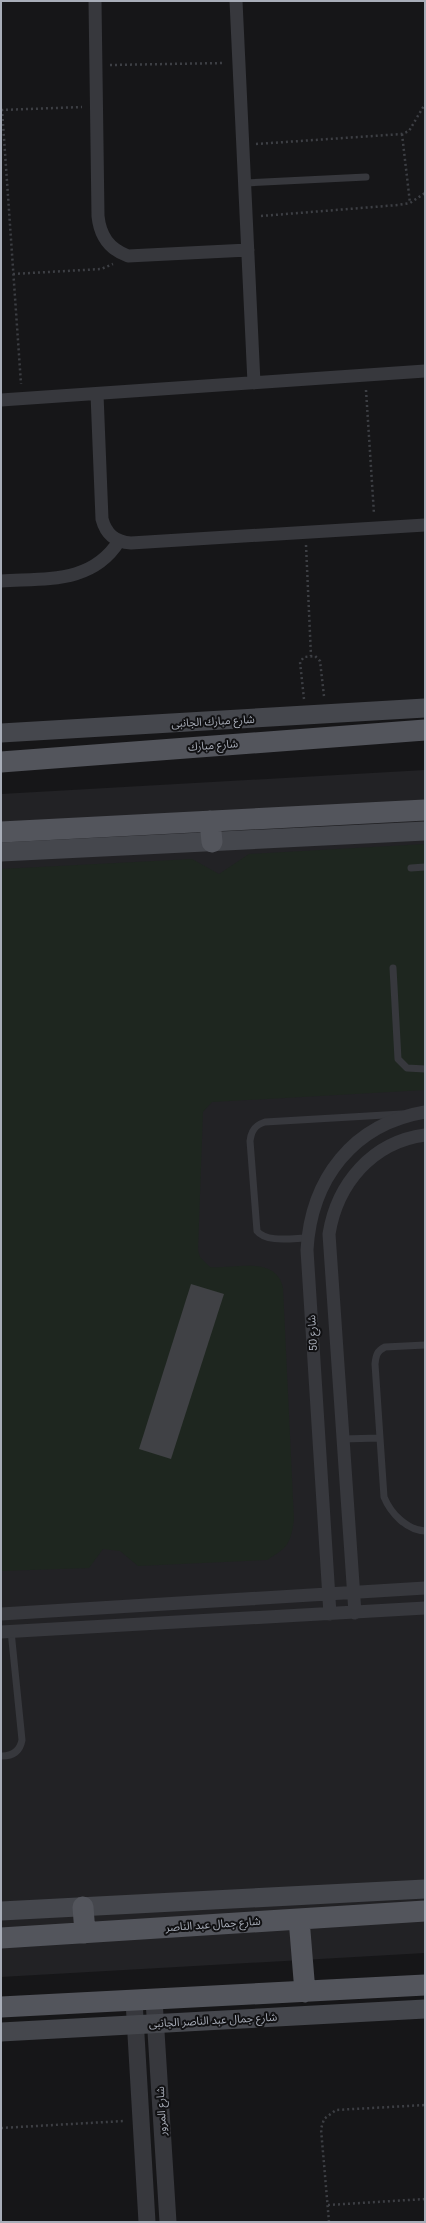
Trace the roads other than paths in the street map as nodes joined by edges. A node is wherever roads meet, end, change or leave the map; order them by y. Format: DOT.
graph roads {
  1 [pos="95,1"];
  2 [pos="236,1"];
  3 [pos="366,177"];
  4 [pos="245,183"];
  5 [pos="248,250"];
  6 [pos="425,371"];
  7 [pos="254,383"];
  8 [pos="97,394"];
  9 [pos="1,400"];
  10 [pos="425,526"];
  11 [pos="119,541"];
  12 [pos="1,581"];
  13 [pos="425,708"];
  14 [pos="425,730"];
  15 [pos="1,733"];
  16 [pos="1,762"];
  17 [pos="425,810"];
  18 [pos="210,821"];
  19 [pos="425,831"];
  20 [pos="1,832"];
  21 [pos="212,842"];
  22 [pos="1,852"];
  23 [pos="425,867"];
  24 [pos="411,868"];
  25 [pos="393,968"];
  26 [pos="425,1069"];
  27 [pos="422,1112"];
  28 [pos="425,1135"];
  29 [pos="308,1238"];
  30 [pos="309,1286"];
  31 [pos="331,1286"];
  32 [pos="425,1345"];
  33 [pos="380,1438"];
  34 [pos="342,1439"];
  35 [pos="425,1531"];
  36 [pos="425,1588"];
  37 [pos="353,1593"];
  38 [pos="328,1594"];
  39 [pos="425,1608"];
  40 [pos="355,1613"];
  41 [pos="1,1614"];
  42 [pos="330,1614"];
  43 [pos="6,1631"];
  44 [pos="2,1756"];
  45 [pos="425,1889"];
  46 [pos="83,1907"];
  47 [pos="1,1911"];
  48 [pos="425,1911"];
  49 [pos="299,1919"];
  50 [pos="85,1933"];
  51 [pos="1,1938"];
  52 [pos="425,1985"];
  53 [pos="305,1992"];
  54 [pos="154,2000"];
  55 [pos="134,2001"];
  56 [pos="1,2008"];
  57 [pos="425,2009"];
  58 [pos="156,2023"];
  59 [pos="135,2024"];
  60 [pos="1,2032"];
  61 [pos="139,2075"];
  62 [pos="159,2075"];
  63 [pos="147,2222"];
  64 [pos="168,2222"];
  1 -- 5 [label="street"];
  2 -- 4 [label="street"];
  3 -- 4 [label="lane"];
  4 -- 5 [label="street"];
  5 -- 7 [label="street"];
  6 -- 7 [label="street"];
  7 -- 8 [label="street"];
  8 -- 9 [label="street"];
  8 -- 11 [label="street"];
  10 -- 11 [label="street"];
  11 -- 12 [label="street"];
  13 -- 15 [label="main road, شارع مبارك الجانبى"];
  14 -- 16 [label="main road, شارع مبارك"];
  17 -- 18 [label="main road"];
  18 -- 20 [label="main road"];
  18 -- 21 [label="main road"];
  19 -- 21 [label="main road"];
  21 -- 22 [label="main road"];
  23 -- 24 [label="lane"];
  25 -- 26 [label="lane"];
  27 -- 29 [label="street, شارع 50"];
  27 -- 29 [label="lane"];
  28 -- 31 [label="street, شارع 50"];
  29 -- 30 [label="street, شارع 50"];
  30 -- 31 [label="street"];
  30 -- 38 [label="street, شارع 50"];
  31 -- 34 [label="street, شارع 50"];
  32 -- 33 [label="lane"];
  33 -- 34 [label="lane"];
  33 -- 35 [label="lane"];
  34 -- 37 [label="street, شارع 50"];
  36 -- 37 [label="street"];
  37 -- 38 [label="street"];
  37 -- 40 [label="street, شارع 50"];
  38 -- 41 [label="street"];
  38 -- 42 [label="street, شارع 50"];
  39 -- 40 [label="street"];
  40 -- 42 [label="street"];
  42 -- 43 [label="street"];
  43 -- 44 [label="lane"];
  45 -- 46 [label="main road"];
  46 -- 47 [label="main road"];
  46 -- 50 [label="main road"];
  48 -- 49 [label="main road, شارع جمال عبد الناصر"];
  49 -- 50 [label="main road, شارع جمال عبد الناصر"];
  49 -- 53 [label="main road"];
  50 -- 51 [label="main road, شارع جمال عبد الناصر"];
  52 -- 53 [label="main road"];
  53 -- 54 [label="main road"];
  54 -- 55 [label="main road"];
  54 -- 58 [label="street, شارع المرور"];
  55 -- 56 [label="main road"];
  55 -- 59 [label="street, شارع المرور"];
  57 -- 58 [label="main road, شارع جمال عبد الناصر الجانبى"];
  58 -- 59 [label="main road, شارع جمال عبد الناصر الجانبى"];
  58 -- 62 [label="street, شارع المرور"];
  59 -- 60 [label="main road, شارع جمال عبد الناصر الجانبى"];
  59 -- 61 [label="street, شارع المرور"];
  61 -- 62 [label="street"];
  61 -- 63 [label="street, شارع المرور"];
  62 -- 64 [label="street, شارع المرور"];
}
